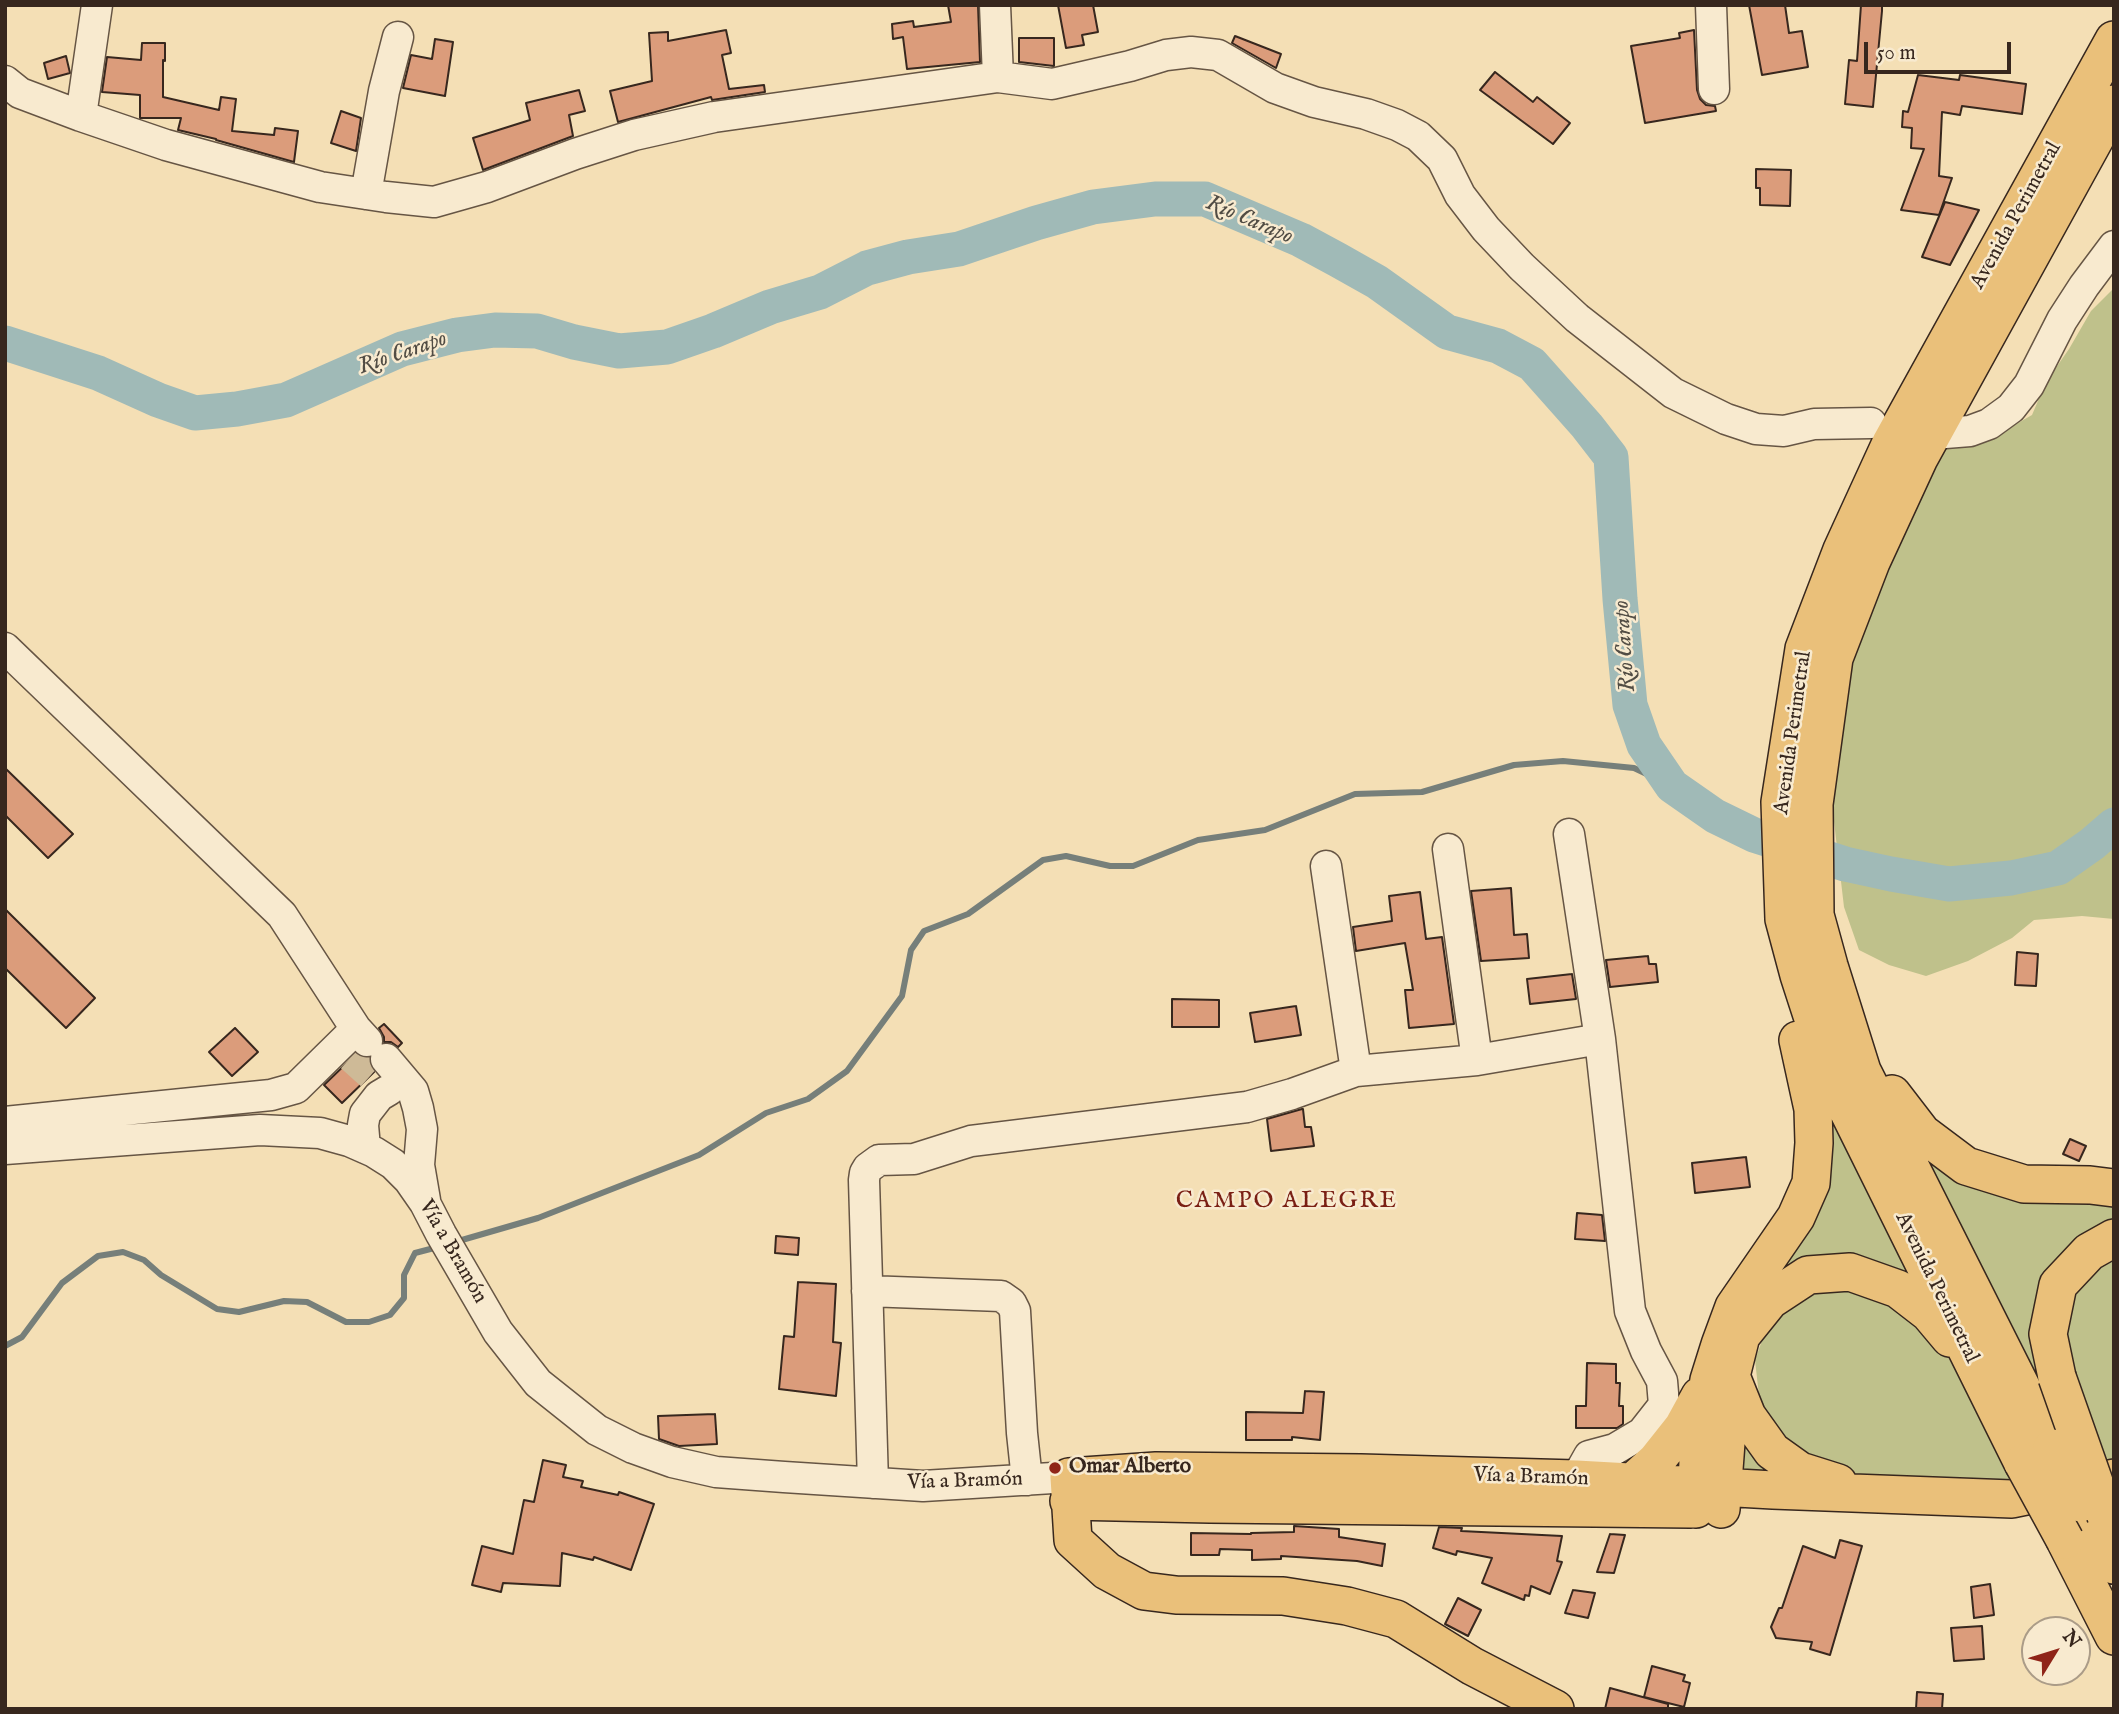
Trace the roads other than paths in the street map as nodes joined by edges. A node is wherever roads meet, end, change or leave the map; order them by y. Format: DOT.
graph roads {
  1 [pos="97,5"];
  2 [pos="995,5"];
  3 [pos="1711,5"];
  4 [pos="398,37"];
  5 [pos="2114,40"];
  6 [pos="998,77"];
  7 [pos="5,81"];
  8 [pos="1714,89"];
  9 [pos="2114,104"];
  10 [pos="82,117"];
  11 [pos="366,194"];
  12 [pos="2114,246"];
  13 [pos="1871,423"];
  14 [pos="1945,433"];
  15 [pos="5,648"];
  16 [pos="1797,803"];
  17 [pos="1569,834"];
  18 [pos="1448,849"];
  19 [pos="1326,866"];
  20 [pos="1800,917"];
  21 [pos="1600,1039"];
  22 [pos="365,1057"];
  23 [pos="1477,1060"];
  24 [pos="1356,1071"];
  25 [pos="5,1122"];
  26 [pos="365,1148"];
  27 [pos="5,1149"];
  28 [pos="2114,1188"];
  29 [pos="425,1203"];
  30 [pos="2114,1238"];
  31 [pos="867,1292"];
  32 [pos="1720,1378"];
  33 [pos="2038,1455"];
  34 [pos="2114,1478"];
  35 [pos="1576,1479"];
  36 [pos="1027,1480"];
  37 [pos="1627,1482"];
  38 [pos="873,1483"];
  39 [pos="1069,1489"];
  40 [pos="1879,1495"];
  41 [pos="1709,1498"];
  42 [pos="2098,1524"];
  43 [pos="2114,1565"];
  44 [pos="2114,1636"];
  45 [pos="1555,1709"];
  1 -- 10 [label="street"];
  2 -- 6 [label="street"];
  3 -- 8 [label="street"];
  4 -- 11 [label="street"];
  5 -- 16 [label="main road, Avenida Perimetral"];
  6 -- 11 [label="street"];
  6 -- 13 [label="street"];
  7 -- 10 [label="street"];
  9 -- 16 [label="main road, Avenida Perimetral"];
  10 -- 11 [label="street"];
  12 -- 14 [label="street"];
  15 -- 22 [label="street"];
  16 -- 20 [label="main road, Avenida Perimetral"];
  17 -- 21 [label="street"];
  18 -- 23 [label="street"];
  19 -- 24 [label="street"];
  20 -- 28 [label="main road"];
  20 -- 32 [label="main road"];
  20 -- 33 [label="main road, Avenida Perimetral"];
  21 -- 23 [label="street"];
  21 -- 35 [label="street"];
  22 -- 25 [label="street"];
  22 -- 26 [label="street"];
  22 -- 29 [label="street"];
  23 -- 24 [label="street"];
  24 -- 31 [label="street"];
  26 -- 27 [label="street, Vía a Bramón"];
  26 -- 29 [label="street, Vía a Bramón"];
  29 -- 38 [label="street, Vía a Bramón"];
  30 -- 42 [label="main road, bridge"];
  31 -- 36 [label="street"];
  31 -- 38 [label="street"];
  32 -- 33 [label="main road"];
  32 -- 37 [label="main road"];
  32 -- 40 [label="main road"];
  32 -- 41 [label="main road"];
  33 -- 42 [label="main road, Avenida Perimetral, bridge"];
  34 -- 40 [label="main road, Vía a Bramón"];
  35 -- 37 [label="main road, Vía a Bramón"];
  35 -- 39 [label="main road, Vía a Bramón"];
  36 -- 38 [label="street, Vía a Bramón"];
  36 -- 39 [label="street, Vía a Bramón"];
  37 -- 41 [label="main road, Vía a Bramón"];
  39 -- 41 [label="main road, Vía a Bramón"];
  39 -- 45 [label="main road"];
  40 -- 41 [label="main road, Vía a Bramón"];
  41 -- 42 [label="main road, Vía a Bramón"];
  42 -- 43 [label="main road, Avenida Perimetral"];
  42 -- 44 [label="main road, Avenida Perimetral"];
}
